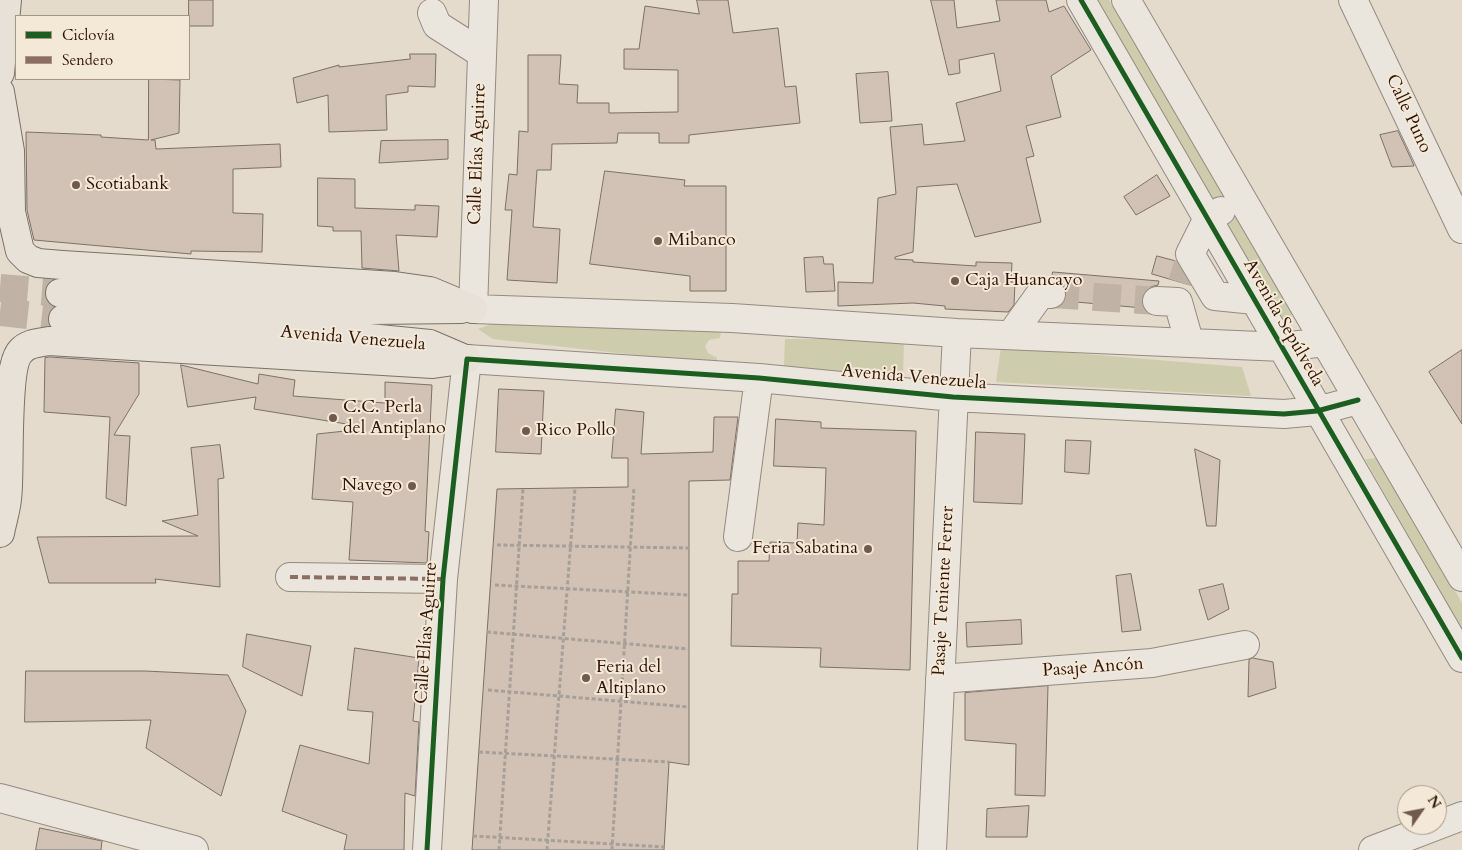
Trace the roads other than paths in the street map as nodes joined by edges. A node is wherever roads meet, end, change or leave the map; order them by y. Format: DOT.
graph roads {
  1 [pos="7,0"];
  2 [pos="484,0"];
  3 [pos="1081,0"];
  4 [pos="1126,0"];
  5 [pos="1353,0"];
  6 [pos="432,13"];
  7 [pos="481,53"];
  8 [pos="0,73"];
  9 [pos="0,92"];
  10 [pos="1241,198"];
  11 [pos="1208,218"];
  12 [pos="1462,229"];
  13 [pos="1179,281"];
  14 [pos="1051,294"];
  15 [pos="1255,300"];
  16 [pos="473,309"];
  17 [pos="957,333"];
  18 [pos="1011,335"];
  19 [pos="1189,341"];
  20 [pos="1325,342"];
  21 [pos="1283,347"];
  22 [pos="467,359"];
  23 [pos="759,378"];
  24 [pos="953,397"];
  25 [pos="1358,400"];
  26 [pos="1317,411"];
  27 [pos="0,533"];
  28 [pos="738,537"];
  29 [pos="290,577"];
  30 [pos="1462,577"];
  31 [pos="443,580"];
  32 [pos="1245,645"];
  33 [pos="1462,658"];
  34 [pos="940,679"];
  35 [pos="0,798"];
  36 [pos="1462,816"];
  37 [pos="194,850"];
  38 [pos="427,850"];
  39 [pos="932,850"];
  40 [pos="1373,850"];
  1 -- 8 [label="main road"];
  2 -- 7 [label="street, Calle Elías Aguirre"];
  3 -- 11 [label="street, Avenida Sepúlveda"];
  4 -- 10 [label="street, Avenida Sepúlveda"];
  5 -- 12 [label="street, Calle Puno"];
  6 -- 7 [label="street"];
  7 -- 16 [label="street, Calle Elías Aguirre"];
  9 -- 16 [label="main road"];
  10 -- 11 [label="street"];
  10 -- 20 [label="street, Avenida Sepúlveda"];
  11 -- 13 [label="street"];
  11 -- 15 [label="street, Avenida Sepúlveda"];
  13 -- 15 [label="street"];
  13 -- 19 [label="street"];
  14 -- 18 [label="street"];
  15 -- 21 [label="street, Avenida Sepúlveda"];
  16 -- 17 [label="street, Avenida Venezuela"];
  16 -- 22 [label="main road, Avenida Venezuela"];
  17 -- 18 [label="street, Avenida Venezuela"];
  17 -- 24 [label="street, Pasaje Teniente Ferrer"];
  18 -- 19 [label="street, Avenida Venezuela"];
  19 -- 21 [label="street, Avenida Venezuela"];
  20 -- 21 [label="street, Avenida Venezuela"];
  20 -- 25 [label="street, Avenida Sepúlveda"];
  21 -- 26 [label="street, Avenida Sepúlveda"];
  22 -- 23 [label="street, Avenida Venezuela"];
  22 -- 27 [label="main road"];
  22 -- 31 [label="street, Calle Elías Aguirre"];
  23 -- 24 [label="street, Avenida Venezuela"];
  23 -- 28 [label="street"];
  24 -- 26 [label="street, Avenida Venezuela"];
  24 -- 34 [label="street, Pasaje Teniente Ferrer"];
  25 -- 26 [label="street, Avenida Venezuela"];
  25 -- 30 [label="street, Avenida Sepúlveda"];
  26 -- 33 [label="street, Avenida Sepúlveda"];
  29 -- 31 [label="street"];
  31 -- 38 [label="street, Calle Elías Aguirre"];
  32 -- 34 [label="street, Pasaje Ancón"];
  34 -- 39 [label="street, Pasaje Teniente Ferrer"];
  35 -- 37 [label="street"];
  36 -- 40 [label="street"];
}
